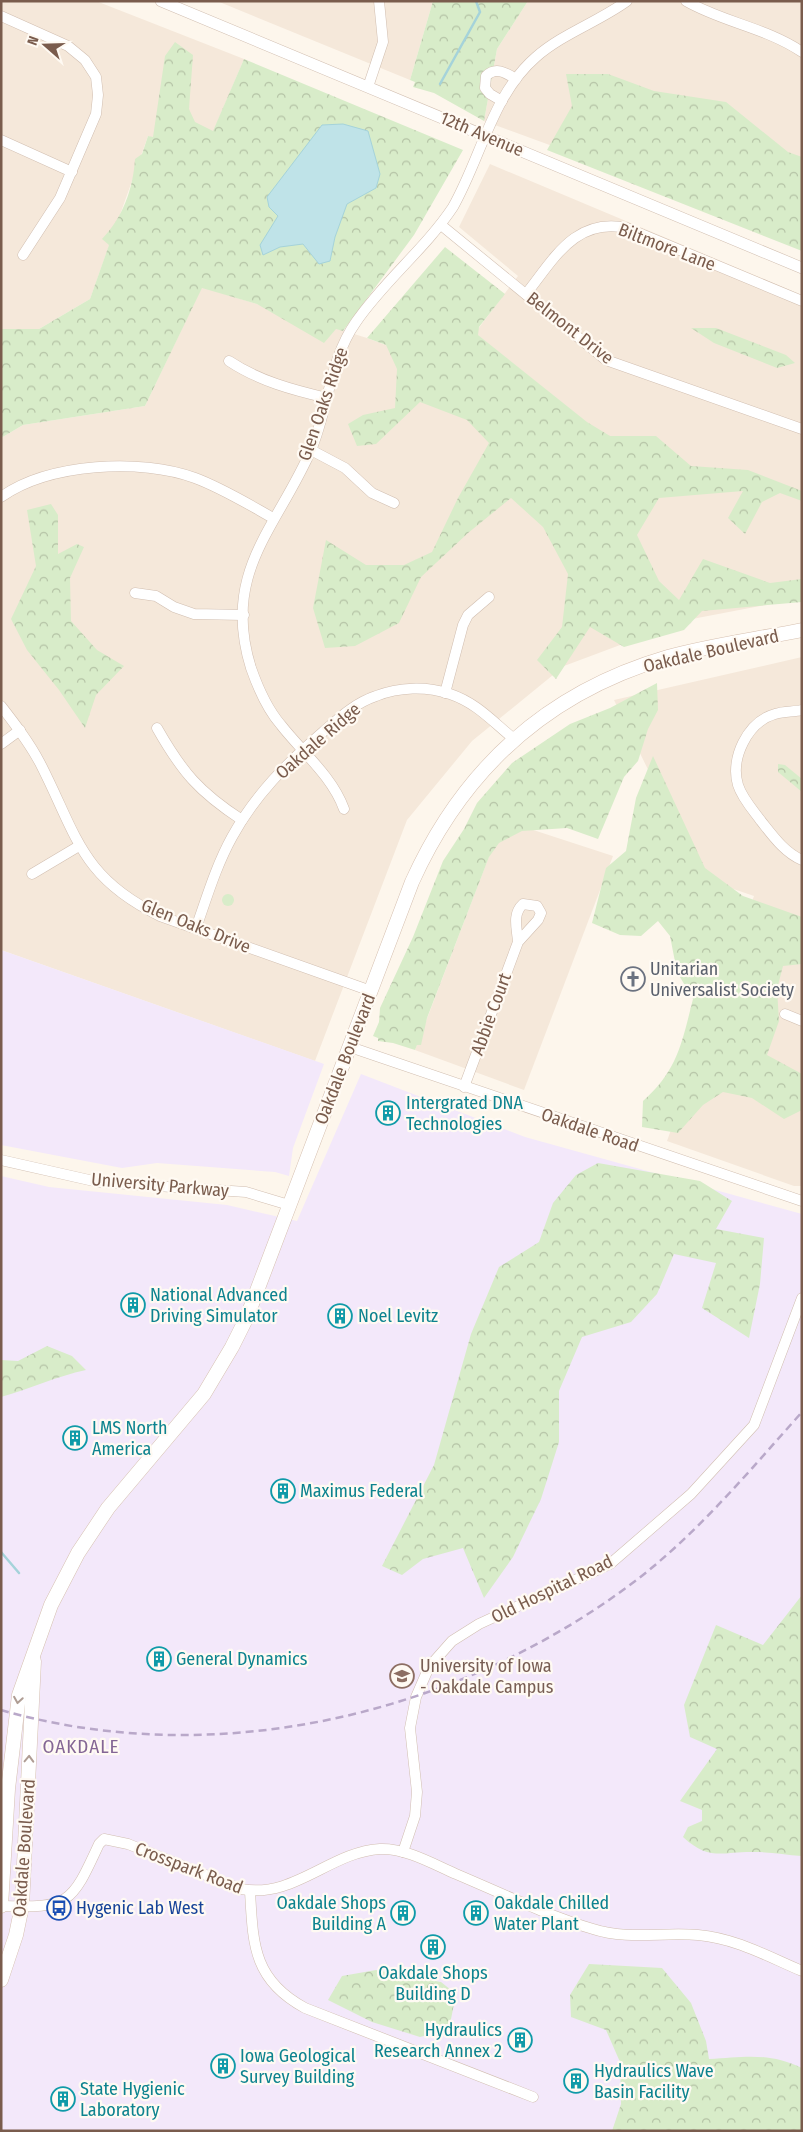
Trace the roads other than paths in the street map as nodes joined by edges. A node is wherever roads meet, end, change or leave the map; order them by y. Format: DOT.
graph roads {
  1 [pos="161,1"];
  2 [pos="379,1"];
  3 [pos="627,1"];
  4 [pos="686,1"];
  5 [pos="1,16"];
  6 [pos="802,52"];
  7 [pos="516,79"];
  8 [pos="368,87"];
  9 [pos="502,101"];
  10 [pos="487,136"];
  11 [pos="1,140"];
  12 [pos="72,172"];
  13 [pos="441,225"];
  14 [pos="23,255"];
  15 [pos="802,268"];
  16 [pos="526,294"];
  17 [pos="802,301"];
  18 [pos="229,361"];
  19 [pos="327,398"];
  20 [pos="802,429"];
  21 [pos="311,450"];
  22 [pos="1,497"];
  23 [pos="394,503"];
  24 [pos="273,518"];
  25 [pos="135,593"];
  26 [pos="489,598"];
  27 [pos="244,615"];
  28 [pos="802,630"];
  29 [pos="445,693"];
  30 [pos="1,706"];
  31 [pos="799,712"];
  32 [pos="157,728"];
  33 [pos="20,730"];
  34 [pos="514,739"];
  35 [pos="1,744"];
  36 [pos="302,750"];
  37 [pos="344,809"];
  38 [pos="242,820"];
  39 [pos="79,846"];
  40 [pos="802,860"];
  41 [pos="32,874"];
  42 [pos="196,928"];
  43 [pos="518,942"];
  44 [pos="371,991"];
  45 [pos="785,1014"];
  46 [pos="802,1021"];
  47 [pos="350,1047"];
  48 [pos="464,1087"];
  49 [pos="1,1160"];
  50 [pos="802,1201"];
  51 [pos="289,1205"];
  52 [pos="802,1298"];
  53 [pos="34,1654"];
  54 [pos="403,1852"];
  55 [pos="250,1891"];
  56 [pos="1,1906"];
  57 [pos="22,1906"];
  58 [pos="802,1971"];
  59 [pos="1,1980"];
  60 [pos="533,2097"];
  1 -- 8 [label="street, 12th Avenue"];
  2 -- 8 [label="street"];
  3 -- 7 [label="street, Glen Oaks Ridge"];
  4 -- 6 [label="street"];
  5 -- 12 [label="street"];
  7 -- 9 [label="street, Glen Oaks Ridge"];
  7 -- 9 [label="street"];
  8 -- 10 [label="street, 12th Avenue"];
  9 -- 10 [label="street, Glen Oaks Ridge"];
  10 -- 13 [label="street, Glen Oaks Ridge"];
  10 -- 15 [label="street, 12th Avenue"];
  11 -- 12 [label="street"];
  12 -- 14 [label="street"];
  13 -- 16 [label="street, Belmont Drive"];
  13 -- 19 [label="street, Glen Oaks Ridge"];
  16 -- 17 [label="street, Biltmore Lane"];
  16 -- 20 [label="street, Belmont Drive"];
  18 -- 19 [label="street"];
  19 -- 21 [label="street, Glen Oaks Ridge"];
  21 -- 23 [label="street"];
  21 -- 24 [label="street, Glen Oaks Ridge"];
  22 -- 24 [label="street"];
  24 -- 27 [label="street, Glen Oaks Ridge"];
  25 -- 27 [label="street"];
  26 -- 29 [label="street"];
  27 -- 36 [label="street, Glen Oaks Ridge"];
  28 -- 34 [label="main road, Oakdale Boulevard"];
  29 -- 34 [label="street, Oakdale Ridge"];
  29 -- 36 [label="street, Oakdale Ridge"];
  30 -- 33 [label="street, Glen Oaks Drive"];
  31 -- 40 [label="street"];
  32 -- 38 [label="street"];
  33 -- 35 [label="street"];
  33 -- 39 [label="street, Glen Oaks Drive"];
  34 -- 44 [label="main road, Oakdale Boulevard"];
  36 -- 37 [label="street, Glen Oaks Ridge"];
  36 -- 38 [label="street, Oakdale Ridge"];
  38 -- 42 [label="street, Oakdale Ridge"];
  39 -- 41 [label="street"];
  39 -- 42 [label="street, Glen Oaks Drive"];
  42 -- 44 [label="street, Glen Oaks Drive"];
  43 -- 48 [label="street, Abbie Court"];
  44 -- 47 [label="main road, Oakdale Boulevard"];
  45 -- 46 [label="street"];
  47 -- 48 [label="street, Oakdale Road"];
  47 -- 51 [label="main road, Oakdale Boulevard"];
  48 -- 50 [label="street, Oakdale Road"];
  49 -- 51 [label="street, University Parkway"];
  51 -- 53 [label="main road, Oakdale Boulevard"];
  52 -- 54 [label="street, Old Hospital Road"];
  53 -- 56 [label="main road, Oakdale Boulevard, one-way"];
  57 -- 53 [label="main road, Oakdale Boulevard, one-way"];
  54 -- 55 [label="street, Crosspark Road"];
  54 -- 58 [label="street, Crosspark Road"];
  55 -- 57 [label="street, Crosspark Road"];
  55 -- 60 [label="street"];
  56 -- 57 [label="street, Crosspark Road"];
  57 -- 59 [label="main road, Oakdale Boulevard"];
}
